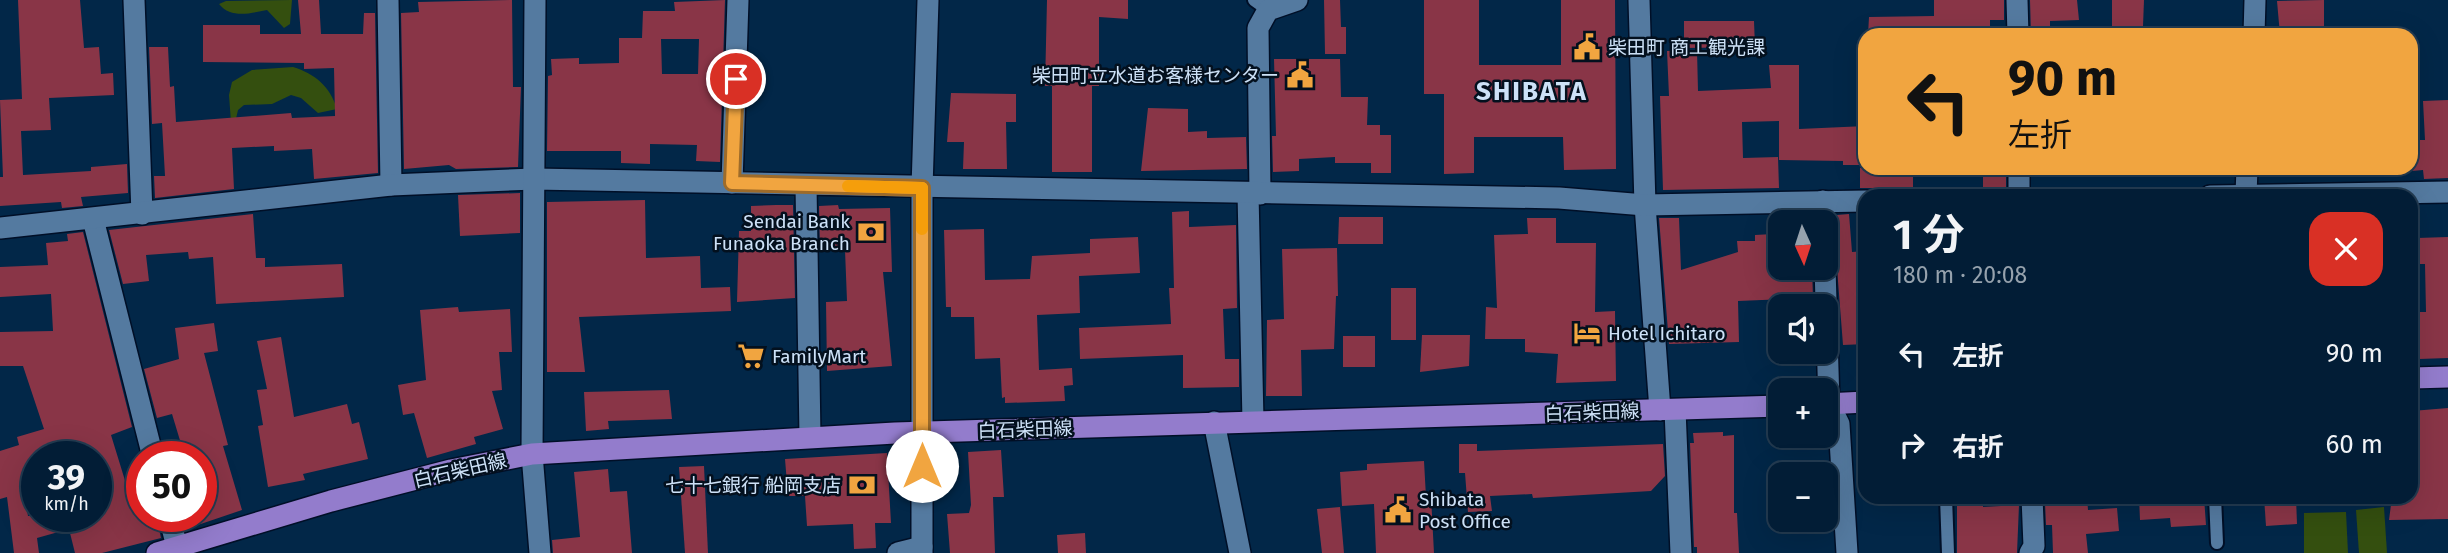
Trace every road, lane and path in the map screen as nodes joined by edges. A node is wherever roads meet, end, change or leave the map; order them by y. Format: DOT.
graph roads {
  1 [pos="135,0"];
  2 [pos="388,0"];
  3 [pos="535,0"];
  4 [pos="738,0"];
  5 [pos="928,0"];
  6 [pos="1297,0"];
  7 [pos="1640,0"];
  8 [pos="2017,0"];
  9 [pos="2255,0"];
  10 [pos="1261,5"];
  11 [pos="2018,28"];
  12 [pos="2254,28"];
  13 [pos="534,179"];
  14 [pos="732,183"];
  15 [pos="806,184"];
  16 [pos="391,185"];
  17 [pos="922,188"];
  18 [pos="2418,192"];
  19 [pos="2448,192"];
  20 [pos="1254,193"];
  21 [pos="1858,203"];
  22 [pos="1645,205"];
  23 [pos="1773,210"];
  24 [pos="1832,210"];
  25 [pos="142,214"];
  26 [pos="93,219"];
  27 [pos="0,228"];
  28 [pos="1825,280"];
  29 [pos="2448,377"];
  30 [pos="1827,378"];
  31 [pos="2418,378"];
  32 [pos="1858,402"];
  33 [pos="1838,403"];
  34 [pos="1768,406"];
  35 [pos="1667,410"];
  36 [pos="1253,421"];
  37 [pos="1214,422"];
  38 [pos="1838,422"];
  39 [pos="921,432"];
  40 [pos="810,437"];
  41 [pos="149,441"];
  42 [pos="532,454"];
  43 [pos="1946,504"];
  44 [pos="2032,504"];
  45 [pos="2215,504"];
  46 [pos="168,532"];
  47 [pos="2217,543"];
  48 [pos="167,550"];
  49 [pos="922,550"];
  50 [pos="540,553"];
  51 [pos="898,553"];
  52 [pos="1240,553"];
  53 [pos="1681,553"];
  54 [pos="1847,553"];
  55 [pos="1948,553"];
  56 [pos="2031,553"];
  1 -- 25 [label="street"];
  2 -- 16 [label="street"];
  3 -- 13 [label="street"];
  4 -- 14 [label="street"];
  5 -- 17 [label="street"];
  6 -- 10 [label="street"];
  7 -- 22 [label="street"];
  8 -- 11 [label="street"];
  9 -- 12 [label="street"];
  10 -- 20 [label="street"];
  13 -- 14 [label="street"];
  13 -- 16 [label="street"];
  13 -- 42 [label="street"];
  14 -- 15 [label="street"];
  15 -- 17 [label="street"];
  15 -- 40 [label="street"];
  16 -- 25 [label="street"];
  17 -- 20 [label="street"];
  17 -- 39 [label="street"];
  18 -- 19 [label="street"];
  20 -- 22 [label="street"];
  20 -- 36 [label="street"];
  21 -- 24 [label="street"];
  22 -- 23 [label="street"];
  22 -- 35 [label="street"];
  25 -- 26 [label="street"];
  26 -- 27 [label="street"];
  26 -- 41 [label="street"];
  28 -- 30 [label="street"];
  29 -- 31 [label="main road"];
  32 -- 33 [label="main road"];
  34 -- 35 [label="main road, 白石柴田線"];
  35 -- 36 [label="main road, 白石柴田線"];
  35 -- 53 [label="street"];
  36 -- 37 [label="main road, 白石柴田線"];
  37 -- 39 [label="main road, 白石柴田線"];
  37 -- 52 [label="street"];
  38 -- 54 [label="street"];
  39 -- 40 [label="main road, 白石柴田線"];
  39 -- 49 [label="street"];
  40 -- 42 [label="main road, 白石柴田線"];
  42 -- 48 [label="main road, 白石柴田線"];
  42 -- 50 [label="street"];
  43 -- 55 [label="lane"];
  44 -- 56 [label="street"];
  45 -- 47 [label="lane"];
  46 -- 48 [label="street"];
  49 -- 51 [label="street"];
}
